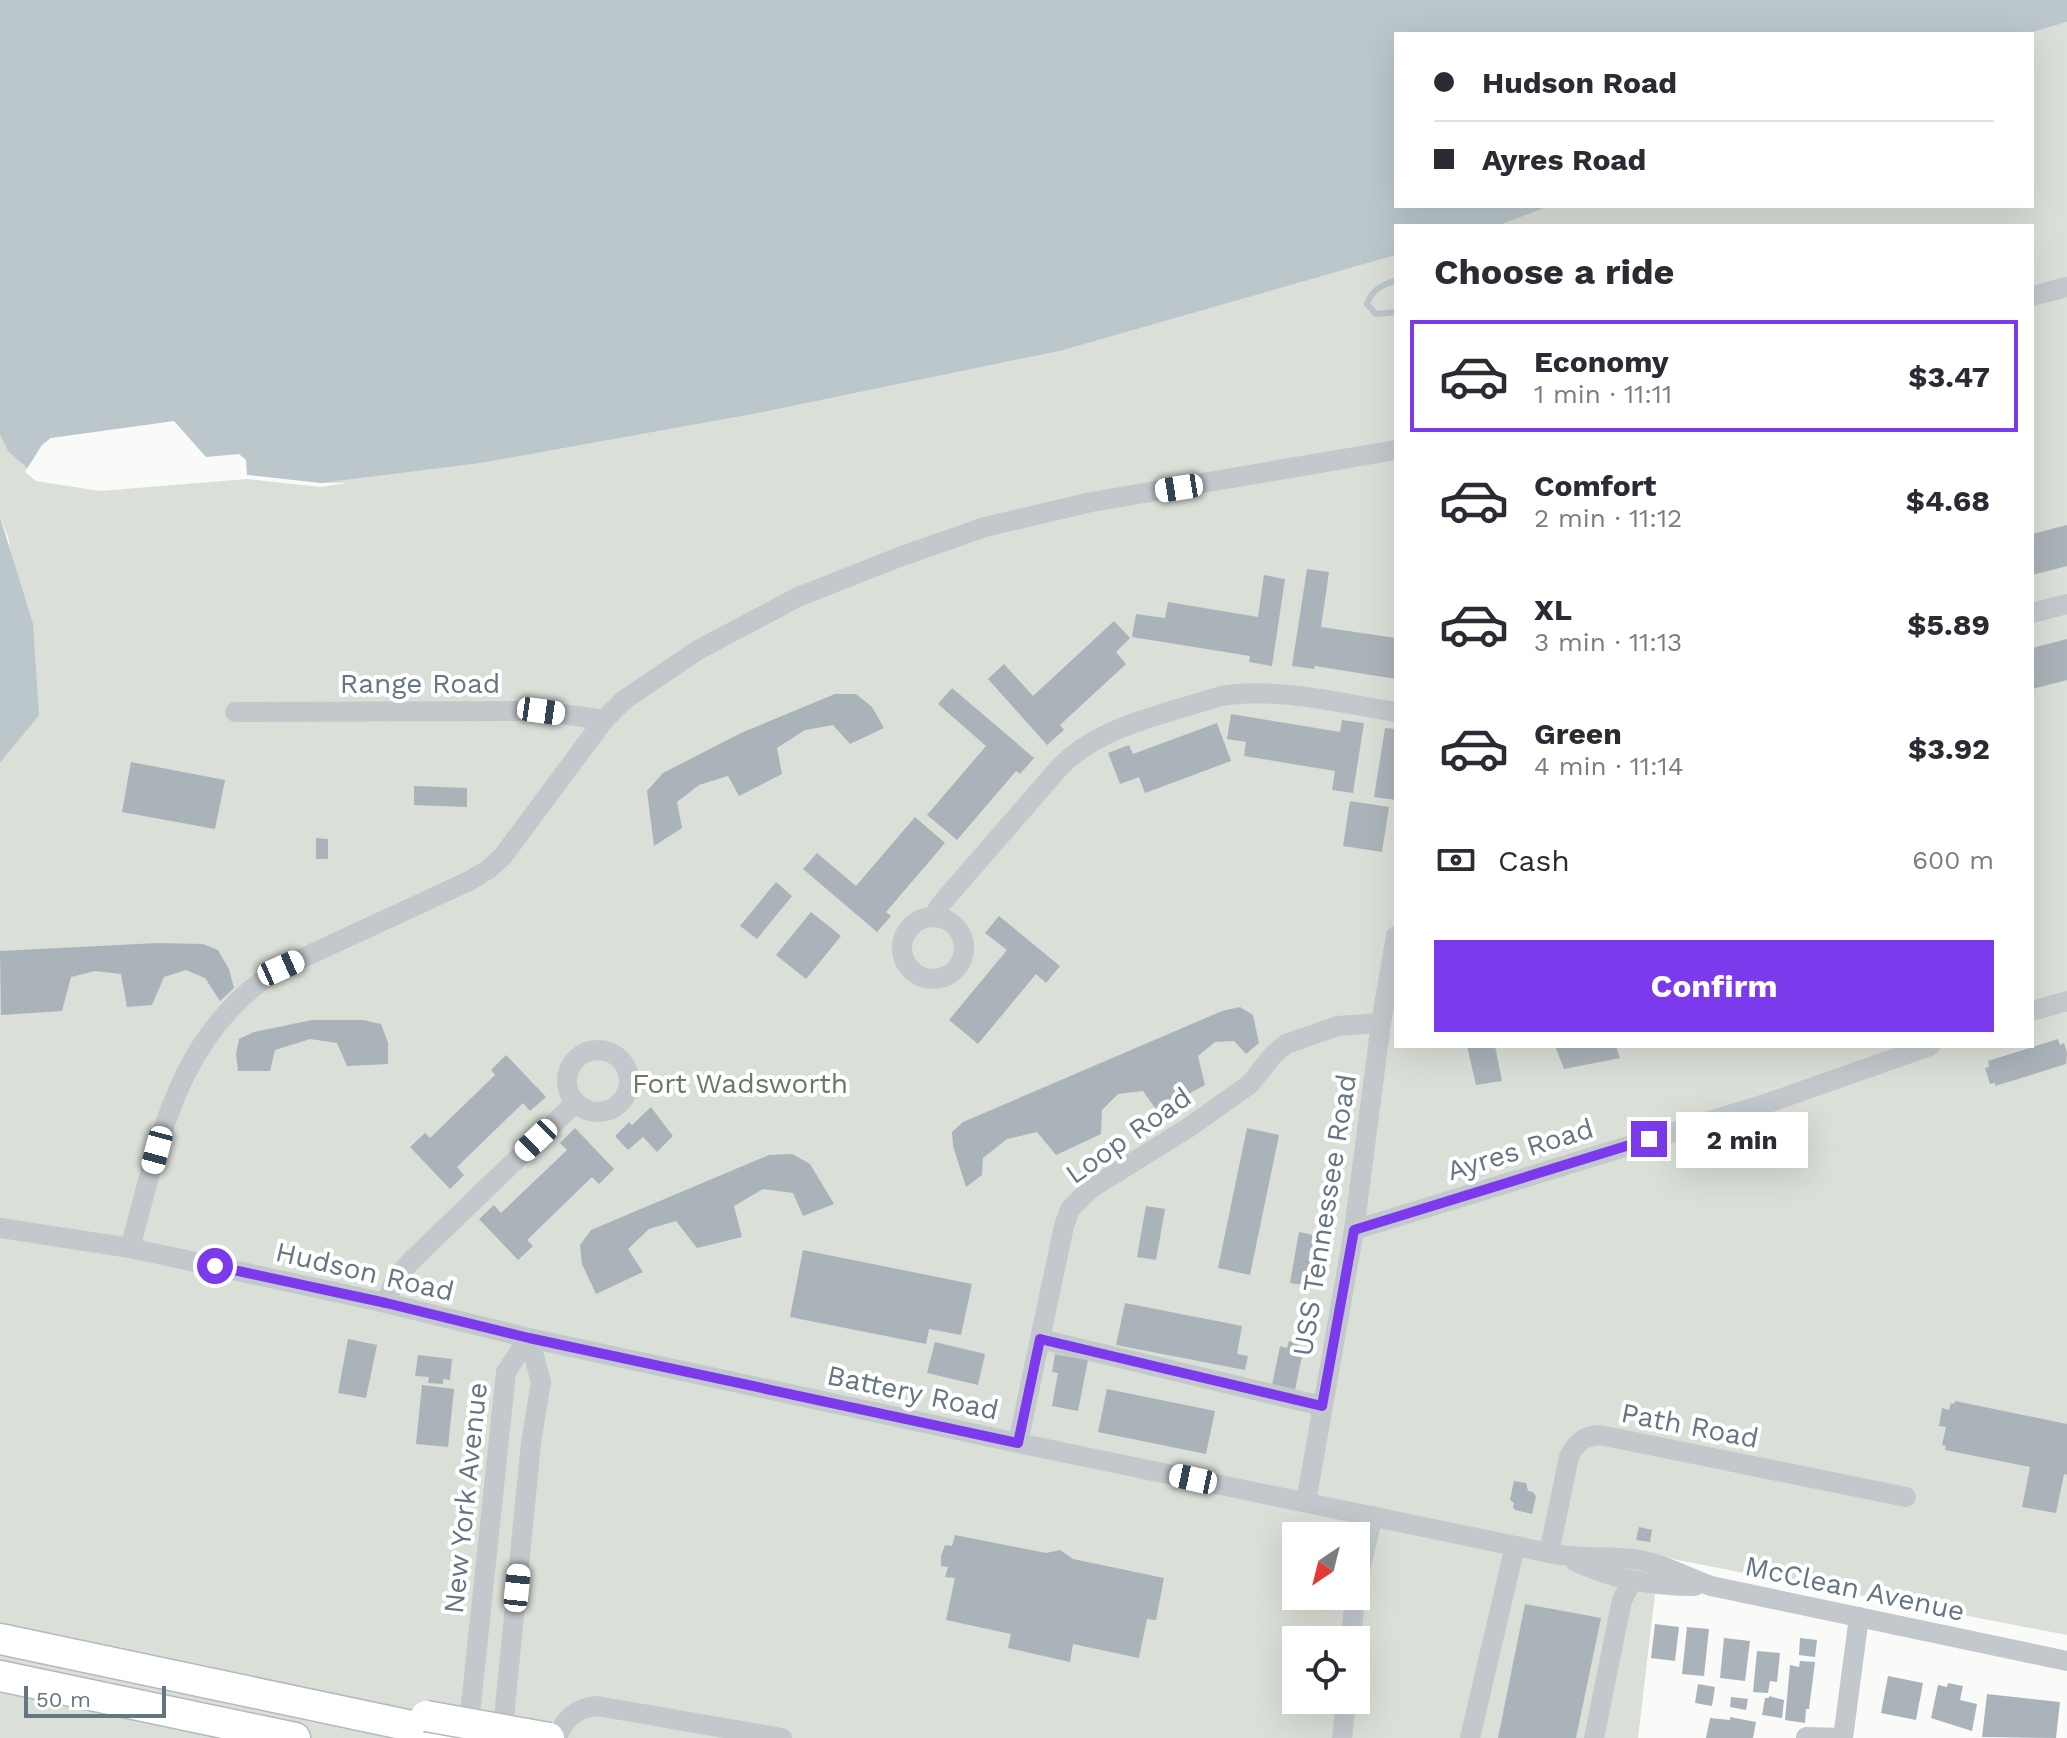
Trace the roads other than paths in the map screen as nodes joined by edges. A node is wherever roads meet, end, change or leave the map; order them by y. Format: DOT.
graph roads {
  1 [pos="2067,287"];
  2 [pos="2034,295"];
  3 [pos="1394,450"];
  4 [pos="2067,604"];
  5 [pos="2034,612"];
  6 [pos="235,712"];
  7 [pos="1394,712"];
  8 [pos="604,720"];
  9 [pos="933,917"];
  10 [pos="1394,948"];
  11 [pos="2067,1001"];
  12 [pos="2034,1010"];
  13 [pos="1381,1023"];
  14 [pos="1924,1048"];
  15 [pos="576,1102"];
  16 [pos="0,1228"];
  17 [pos="1354,1230"];
  18 [pos="130,1248"];
  19 [pos="386,1303"];
  20 [pos="529,1338"];
  21 [pos="1040,1339"];
  22 [pos="1322,1406"];
  23 [pos="531,1443"];
  24 [pos="1018,1443"];
  25 [pos="497,1454"];
  26 [pos="1906,1497"];
  27 [pos="1306,1502"];
  28 [pos="1373,1516"];
  29 [pos="1370,1528"];
  30 [pos="1515,1546"];
  31 [pos="1559,1555"];
  32 [pos="1634,1559"];
  33 [pos="1632,1581"];
  34 [pos="1711,1586"];
  35 [pos="1859,1617"];
  36 [pos="0,1639"];
  37 [pos="0,1658"];
  38 [pos="2067,1661"];
  39 [pos="475,1672"];
  40 [pos="0,1676"];
  41 [pos="508,1677"];
  42 [pos="1345,1714"];
  43 [pos="426,1716"];
  44 [pos="1806,1737"];
  45 [pos="295,1738"];
  46 [pos="378,1738"];
  47 [pos="467,1738"];
  48 [pos="502,1738"];
  49 [pos="549,1738"];
  50 [pos="557,1738"];
  51 [pos="782,1738"];
  52 [pos="1342,1738"];
  53 [pos="1470,1738"];
  54 [pos="1594,1738"];
  55 [pos="1843,1738"];
  1 -- 2 [label="street"];
  3 -- 8 [label="street"];
  4 -- 5 [label="street"];
  6 -- 8 [label="street, Range Road"];
  7 -- 9 [label="street"];
  8 -- 18 [label="street"];
  10 -- 13 [label="street, USS Tennessee Road"];
  11 -- 12 [label="street"];
  13 -- 17 [label="street, USS Tennessee Road"];
  13 -- 21 [label="street, Loop Road"];
  14 -- 17 [label="street, Ayres Road"];
  15 -- 19 [label="street"];
  16 -- 18 [label="street, Hudson Road"];
  17 -- 22 [label="street, USS Tennessee Road"];
  18 -- 19 [label="street, Hudson Road"];
  19 -- 20 [label="street, Hudson Road"];
  20 -- 23 [label="street"];
  20 -- 24 [label="street, Battery Road"];
  20 -- 25 [label="street, New York Avenue"];
  21 -- 22 [label="street"];
  21 -- 24 [label="street, Loop Road"];
  22 -- 27 [label="street, USS Tennessee Road"];
  23 -- 25 [label="street"];
  23 -- 41 [label="street"];
  24 -- 27 [label="street, Battery Road"];
  25 -- 39 [label="street, New York Avenue"];
  26 -- 31 [label="street, Path Road"];
  27 -- 28 [label="street, Battery Road"];
  28 -- 29 [label="street"];
  28 -- 30 [label="street, Battery Road"];
  30 -- 31 [label="street, Battery Road"];
  30 -- 53 [label="street"];
  31 -- 32 [label="street, Battery Road"];
  31 -- 33 [label="street, Battery Road"];
  32 -- 34 [label="street, McClean Avenue"];
  33 -- 34 [label="street, Battery Road"];
  33 -- 54 [label="street"];
  34 -- 35 [label="street, McClean Avenue"];
  35 -- 38 [label="street, McClean Avenue"];
  35 -- 55 [label="street"];
  36 -- 47 [label="highway"];
  37 -- 46 [label="highway"];
  39 -- 41 [label="street"];
  39 -- 47 [label="street, New York Avenue"];
  40 -- 45 [label="highway"];
  41 -- 48 [label="street"];
  42 -- 52 [label="street"];
  43 -- 49 [label="highway, bridge"];
  44 -- 55 [label="street"];
  50 -- 51 [label="street"];
}
